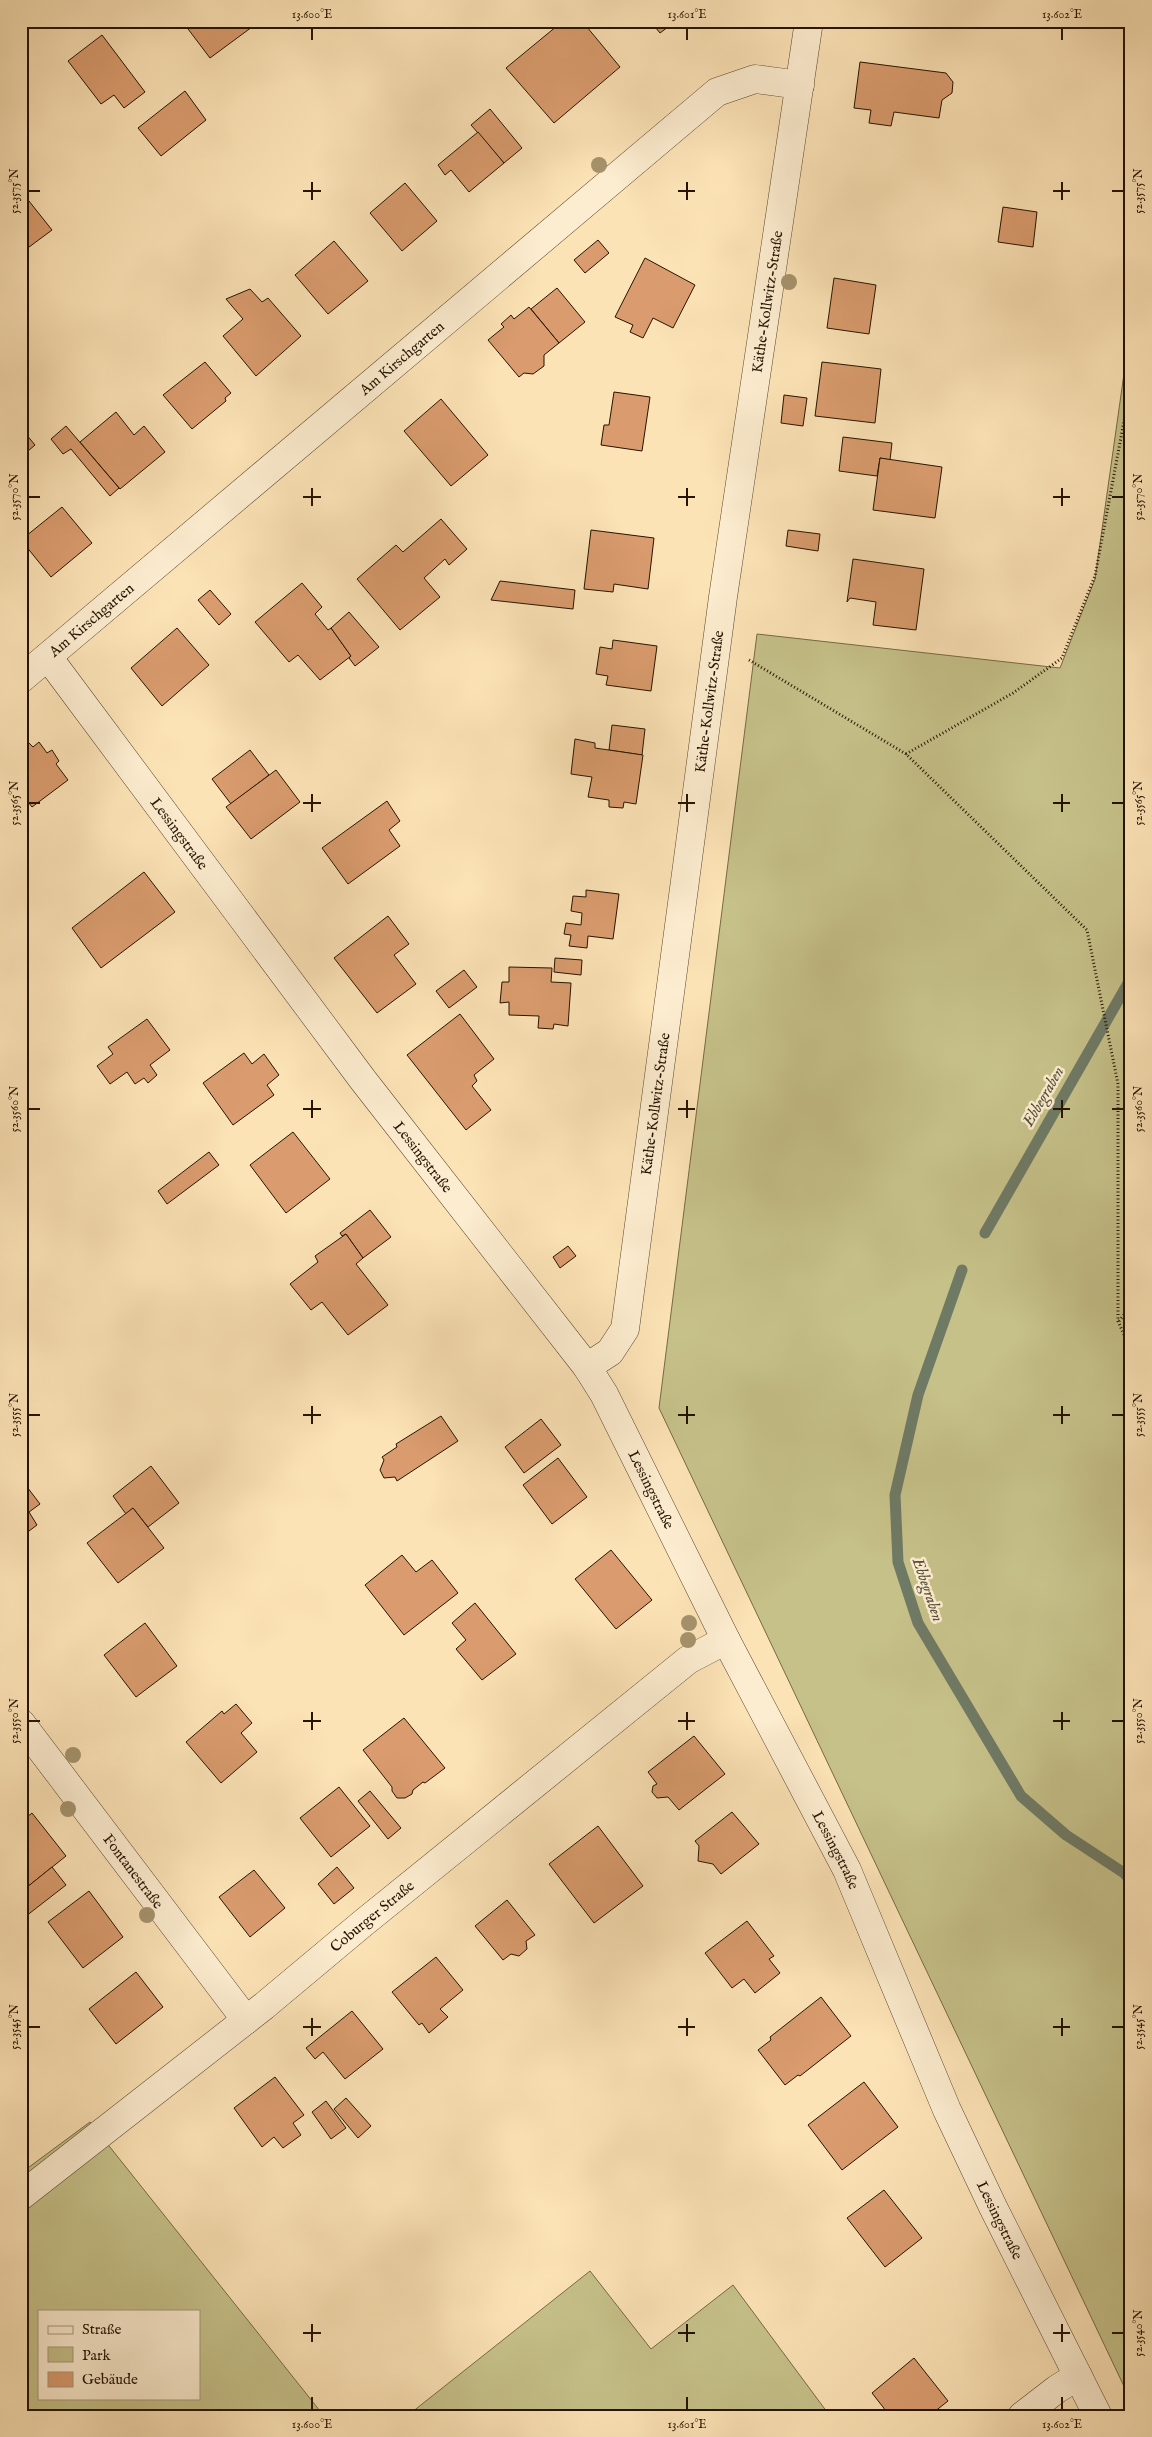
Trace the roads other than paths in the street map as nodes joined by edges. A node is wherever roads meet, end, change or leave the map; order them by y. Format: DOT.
graph roads {
  1 [pos="809,21"];
  2 [pos="800,86"];
  3 [pos="48,657"];
  4 [pos="21,680"];
  5 [pos="587,1367"];
  6 [pos="726,1640"];
  7 [pos="21,1724"];
  8 [pos="246,2020"];
  9 [pos="21,2196"];
  10 [pos="1078,2376"];
  11 [pos="1022,2416"];
  12 [pos="1098,2416"];
  1 -- 2 [label="street, Käthe-Kollwitz-Straße"];
  2 -- 3 [label="street, Am Kirschgarten"];
  2 -- 5 [label="street, Käthe-Kollwitz-Straße"];
  3 -- 4 [label="street, Am Kirschgarten"];
  3 -- 5 [label="street, Lessingstraße"];
  5 -- 6 [label="street, Lessingstraße"];
  6 -- 8 [label="street, Coburger Straße"];
  6 -- 10 [label="street, Lessingstraße"];
  7 -- 8 [label="street, Fontanestraße"];
  8 -- 9 [label="street, Coburger Straße"];
  10 -- 11 [label="street"];
  10 -- 12 [label="street, Lessingstraße"];
}
